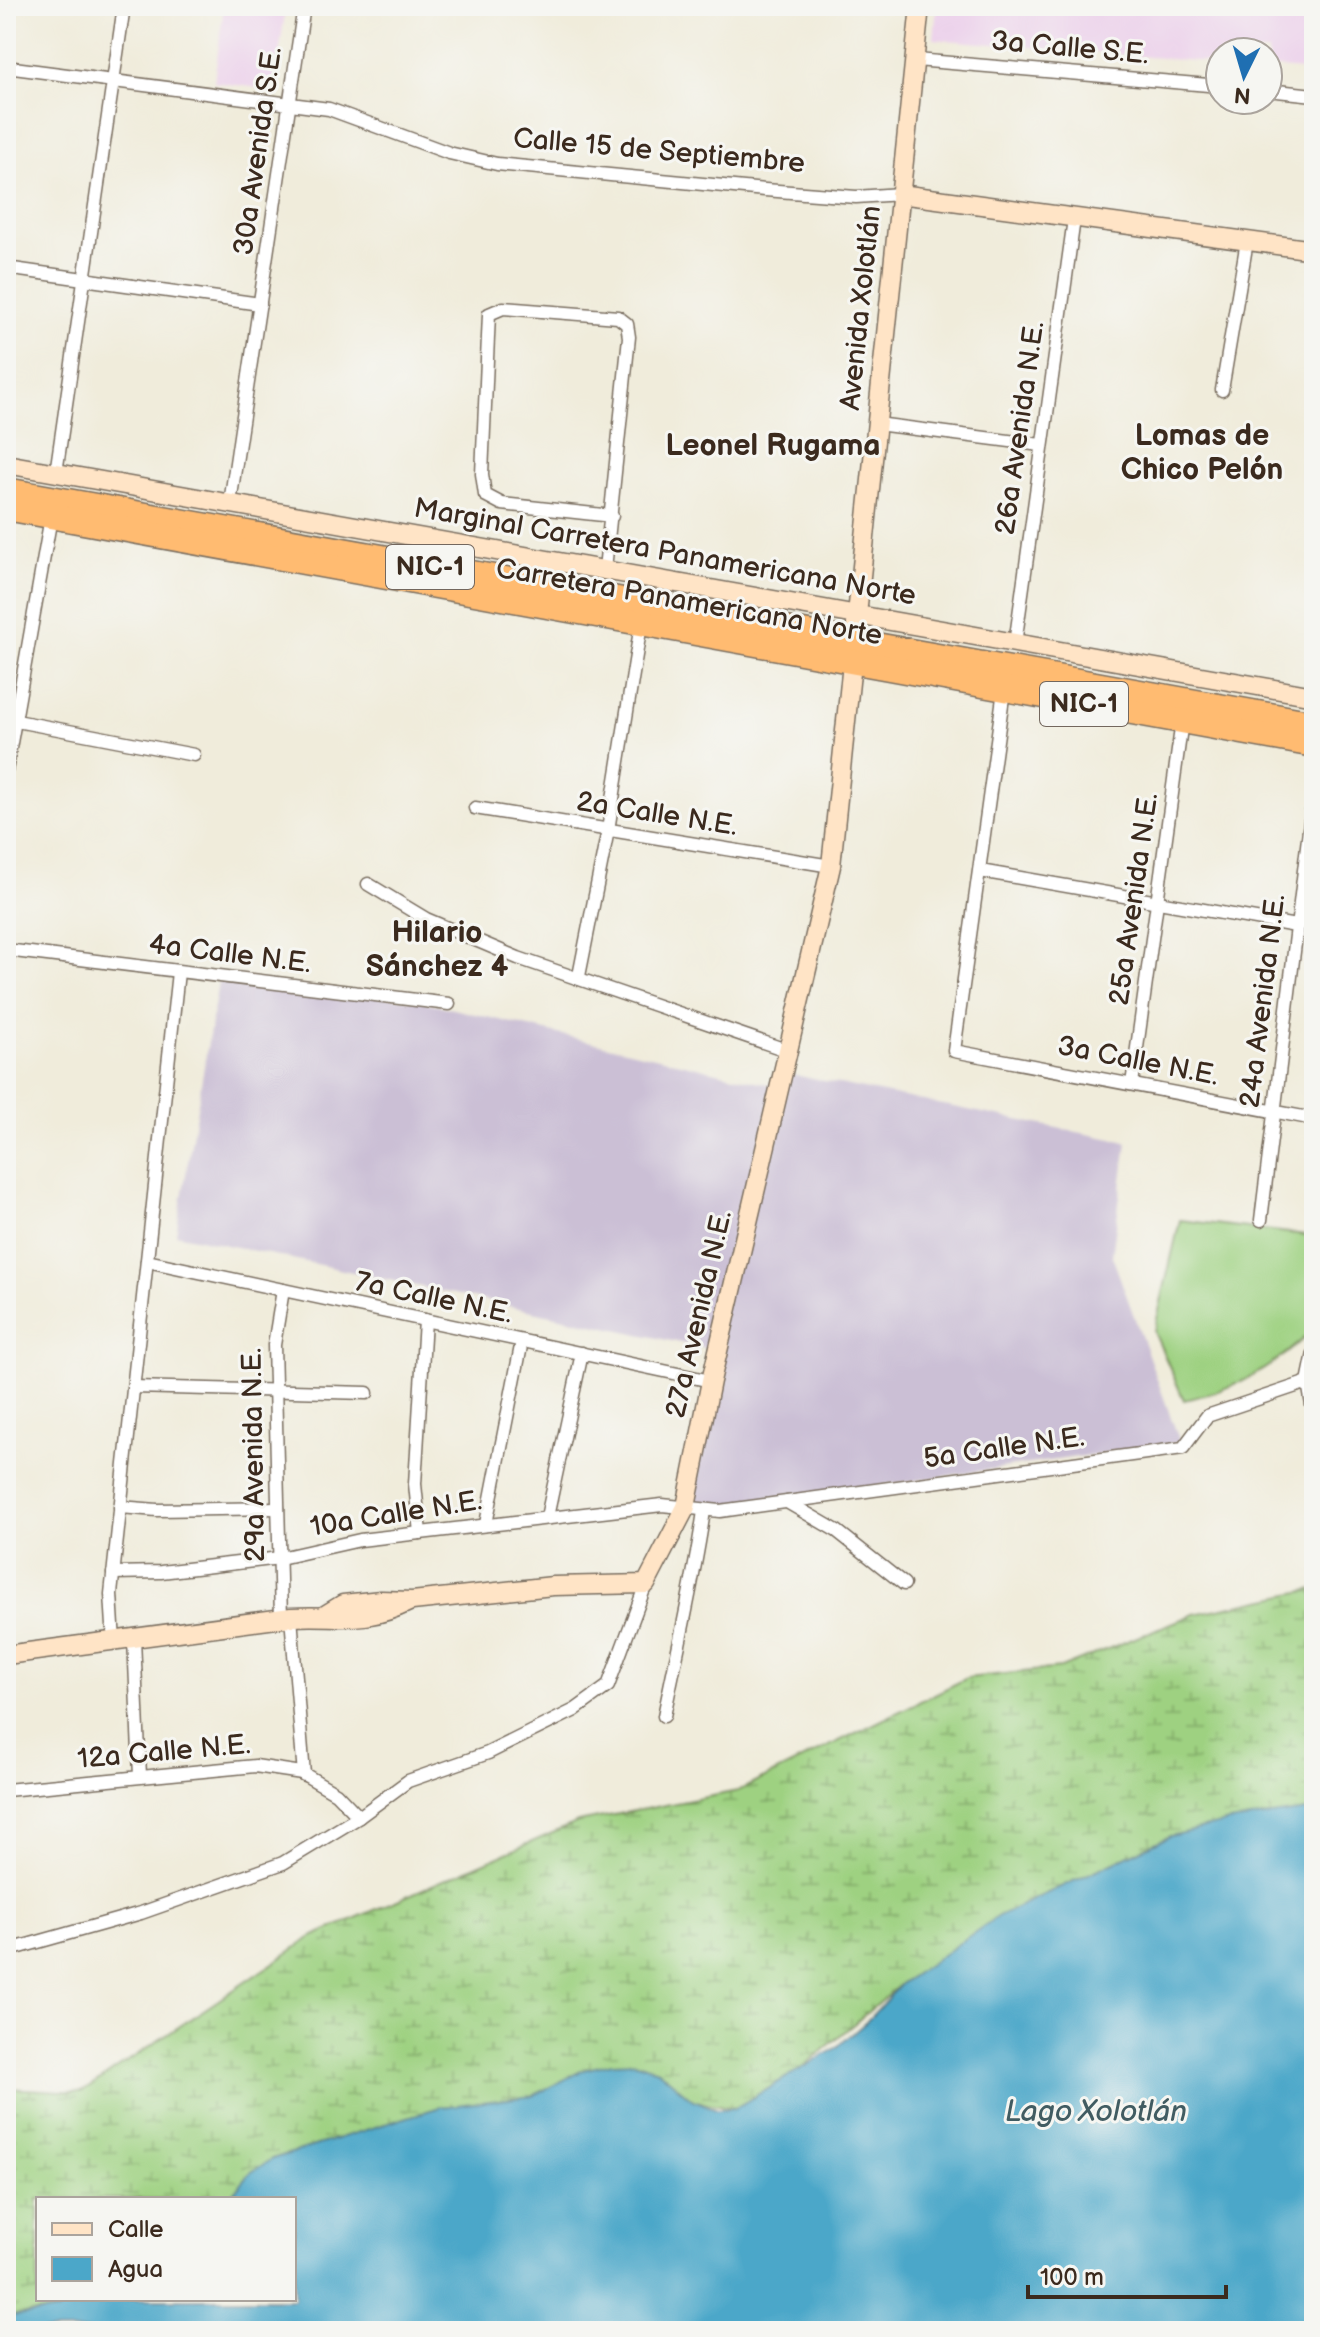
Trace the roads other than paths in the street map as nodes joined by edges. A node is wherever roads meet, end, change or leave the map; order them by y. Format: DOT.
graph roads {
  1 [pos="124,6"];
  2 [pos="304,6"];
  3 [pos="920,6"];
  4 [pos="916,60"];
  5 [pos="6,67"];
  6 [pos="113,80"];
  7 [pos="1204,85"];
  8 [pos="1284,92"];
  9 [pos="1314,95"];
  10 [pos="289,103"];
  11 [pos="900,194"];
  12 [pos="1074,219"];
  13 [pos="1247,241"];
  14 [pos="1314,250"];
  15 [pos="6,268"];
  16 [pos="86,280"];
  17 [pos="260,304"];
  18 [pos="1222,390"];
  19 [pos="877,424"];
  20 [pos="1041,445"];
  21 [pos="6,464"];
  22 [pos="56,473"];
  23 [pos="6,490"];
  24 [pos="221,502"];
  25 [pos="6,508"];
  26 [pos="612,516"];
  27 [pos="51,517"];
  28 [pos="605,569"];
  29 [pos="856,616"];
  30 [pos="641,624"];
  31 [pos="1015,644"];
  32 [pos="854,652"];
  33 [pos="1004,690"];
  34 [pos="1314,696"];
  35 [pos="11,720"];
  36 [pos="1182,721"];
  37 [pos="1314,723"];
  38 [pos="1314,745"];
  39 [pos="194,755"];
  40 [pos="6,771"];
  41 [pos="1314,789"];
  42 [pos="475,808"];
  43 [pos="608,830"];
  44 [pos="831,866"];
  45 [pos="980,871"];
  46 [pos="368,884"];
  47 [pos="1158,902"];
  48 [pos="1296,926"];
  49 [pos="6,950"];
  50 [pos="178,972"];
  51 [pos="579,976"];
  52 [pos="449,1004"];
  53 [pos="789,1051"];
  54 [pos="1132,1084"];
  55 [pos="1273,1111"];
  56 [pos="1314,1119"];
  57 [pos="1261,1220"];
  58 [pos="147,1261"];
  59 [pos="283,1290"];
  60 [pos="425,1320"];
  61 [pos="522,1341"];
  62 [pos="582,1353"];
  63 [pos="1314,1353"];
  64 [pos="711,1381"];
  65 [pos="1308,1382"];
  66 [pos="133,1387"];
  67 [pos="275,1393"];
  68 [pos="367,1393"];
  69 [pos="1314,1417"];
  70 [pos="787,1502"];
  71 [pos="120,1507"];
  72 [pos="278,1508"];
  73 [pos="695,1509"];
  74 [pos="547,1517"];
  75 [pos="486,1524"];
  76 [pos="420,1533"];
  77 [pos="280,1558"];
  78 [pos="113,1573"];
  79 [pos="646,1584"];
  80 [pos="904,1584"];
  81 [pos="286,1618"];
  82 [pos="134,1639"];
  83 [pos="114,1642"];
  84 [pos="6,1655"];
  85 [pos="664,1716"];
  86 [pos="304,1775"];
  87 [pos="140,1776"];
  88 [pos="6,1790"];
  89 [pos="359,1817"];
  90 [pos="6,1951"];
  1 -- 6 [label="street"];
  2 -- 10 [label="street, 30a Avenida S.E."];
  3 -- 4 [label="street, Avenida Xolotlán"];
  4 -- 7 [label="street, 3a Calle S.E."];
  4 -- 11 [label="street, Avenida Xolotlán"];
  5 -- 6 [label="street, Calle 15 de Septiembre"];
  6 -- 10 [label="street, Calle 15 de Septiembre"];
  6 -- 16 [label="street"];
  8 -- 9 [label="street"];
  10 -- 11 [label="street, Calle 15 de Septiembre"];
  10 -- 17 [label="street, 30a Avenida S.E."];
  11 -- 12 [label="street, Calle 15 de Septiembre"];
  11 -- 19 [label="street, Avenida Xolotlán"];
  12 -- 13 [label="street, Calle 15 de Septiembre"];
  12 -- 20 [label="street, 26a Avenida N.E."];
  13 -- 14 [label="street, Calle 15 de Septiembre"];
  13 -- 18 [label="street"];
  15 -- 16 [label="street"];
  16 -- 17 [label="street"];
  16 -- 22 [label="street"];
  17 -- 24 [label="street, 30a Avenida S.E."];
  19 -- 20 [label="street"];
  19 -- 29 [label="street, Avenida Xolotlán"];
  20 -- 31 [label="street, 26a Avenida N.E."];
  21 -- 22 [label="street, Marginal Carretera Panamericana Norte"];
  22 -- 24 [label="street, Marginal Carretera Panamericana Norte"];
  23 -- 32 [label="highway, Carretera Panamericana Norte / NIC-1"];
  24 -- 28 [label="street, Marginal Carretera Panamericana Norte"];
  25 -- 27 [label="highway, Carretera Panamericana Norte / NIC-1"];
  26 -- 26 [label="street"];
  26 -- 28 [label="street"];
  27 -- 30 [label="highway, Carretera Panamericana Norte / NIC-1"];
  27 -- 35 [label="street"];
  28 -- 29 [label="street, Marginal Carretera Panamericana Norte"];
  29 -- 31 [label="street, Marginal Carretera Panamericana Norte"];
  29 -- 32 [label="street, Avenida Xolotlán"];
  30 -- 32 [label="highway, Carretera Panamericana Norte / NIC-1"];
  30 -- 43 [label="street"];
  31 -- 34 [label="street, Marginal Carretera Panamericana Norte"];
  32 -- 33 [label="highway, Carretera Panamericana Norte / NIC-1"];
  32 -- 37 [label="highway, Carretera Panamericana Norte / NIC-1"];
  32 -- 44 [label="street, 27a Avenida N.E."];
  33 -- 36 [label="highway, Carretera Panamericana Norte / NIC-1"];
  33 -- 45 [label="street"];
  35 -- 39 [label="street"];
  35 -- 40 [label="street"];
  36 -- 38 [label="highway, Carretera Panamericana Norte / NIC-1"];
  36 -- 47 [label="street, 25a Avenida N.E."];
  41 -- 48 [label="street, 24a Avenida N.E."];
  42 -- 43 [label="street, 2a Calle N.E."];
  43 -- 44 [label="street, 2a Calle N.E."];
  43 -- 51 [label="street"];
  44 -- 53 [label="street, 27a Avenida N.E."];
  45 -- 47 [label="street"];
  45 -- 54 [label="street, 3a Calle N.E."];
  46 -- 51 [label="street"];
  47 -- 48 [label="street"];
  47 -- 54 [label="street, 25a Avenida N.E."];
  48 -- 55 [label="street, 24a Avenida N.E."];
  49 -- 50 [label="street, 4a Calle N.E."];
  50 -- 52 [label="street, 4a Calle N.E."];
  50 -- 58 [label="street"];
  51 -- 53 [label="street"];
  53 -- 64 [label="street, 27a Avenida N.E."];
  54 -- 55 [label="street, 3a Calle N.E."];
  55 -- 56 [label="street, 3a Calle N.E."];
  55 -- 57 [label="street, 24a Avenida N.E."];
  58 -- 59 [label="street, 7a Calle N.E."];
  58 -- 66 [label="street"];
  59 -- 60 [label="street, 7a Calle N.E."];
  59 -- 67 [label="street, 29a Avenida N.E."];
  60 -- 61 [label="street, 7a Calle N.E."];
  60 -- 76 [label="street"];
  61 -- 62 [label="street, 7a Calle N.E."];
  61 -- 75 [label="street"];
  62 -- 64 [label="street, 7a Calle N.E."];
  62 -- 74 [label="street"];
  63 -- 65 [label="street"];
  64 -- 73 [label="street, 27a Avenida N.E."];
  65 -- 69 [label="street"];
  65 -- 70 [label="street, 5a Calle N.E."];
  66 -- 67 [label="street"];
  66 -- 71 [label="street"];
  67 -- 68 [label="street"];
  67 -- 72 [label="street, 29a Avenida N.E."];
  70 -- 73 [label="street, 5a Calle N.E."];
  70 -- 80 [label="street"];
  71 -- 72 [label="street"];
  71 -- 78 [label="street"];
  72 -- 77 [label="street, 29a Avenida N.E."];
  73 -- 74 [label="street, 10a Calle N.E."];
  73 -- 79 [label="street, 27a Avenida N.E."];
  73 -- 85 [label="street"];
  74 -- 75 [label="street, 10a Calle N.E."];
  75 -- 76 [label="street, 10a Calle N.E."];
  76 -- 77 [label="street, 10a Calle N.E."];
  77 -- 78 [label="street, 10a Calle N.E."];
  77 -- 81 [label="street, 29a Avenida N.E."];
  78 -- 83 [label="street"];
  79 -- 81 [label="street"];
  79 -- 89 [label="street, 27a Avenida N.E."];
  81 -- 82 [label="street"];
  81 -- 86 [label="street, 29a Avenida N.E."];
  82 -- 83 [label="street"];
  82 -- 87 [label="street"];
  83 -- 84 [label="street"];
  86 -- 87 [label="street, 12a Calle N.E."];
  86 -- 89 [label="street, 12a Calle N.E."];
  87 -- 88 [label="street, 12a Calle N.E."];
  89 -- 90 [label="street, 27a Avenida N.E."];
}
